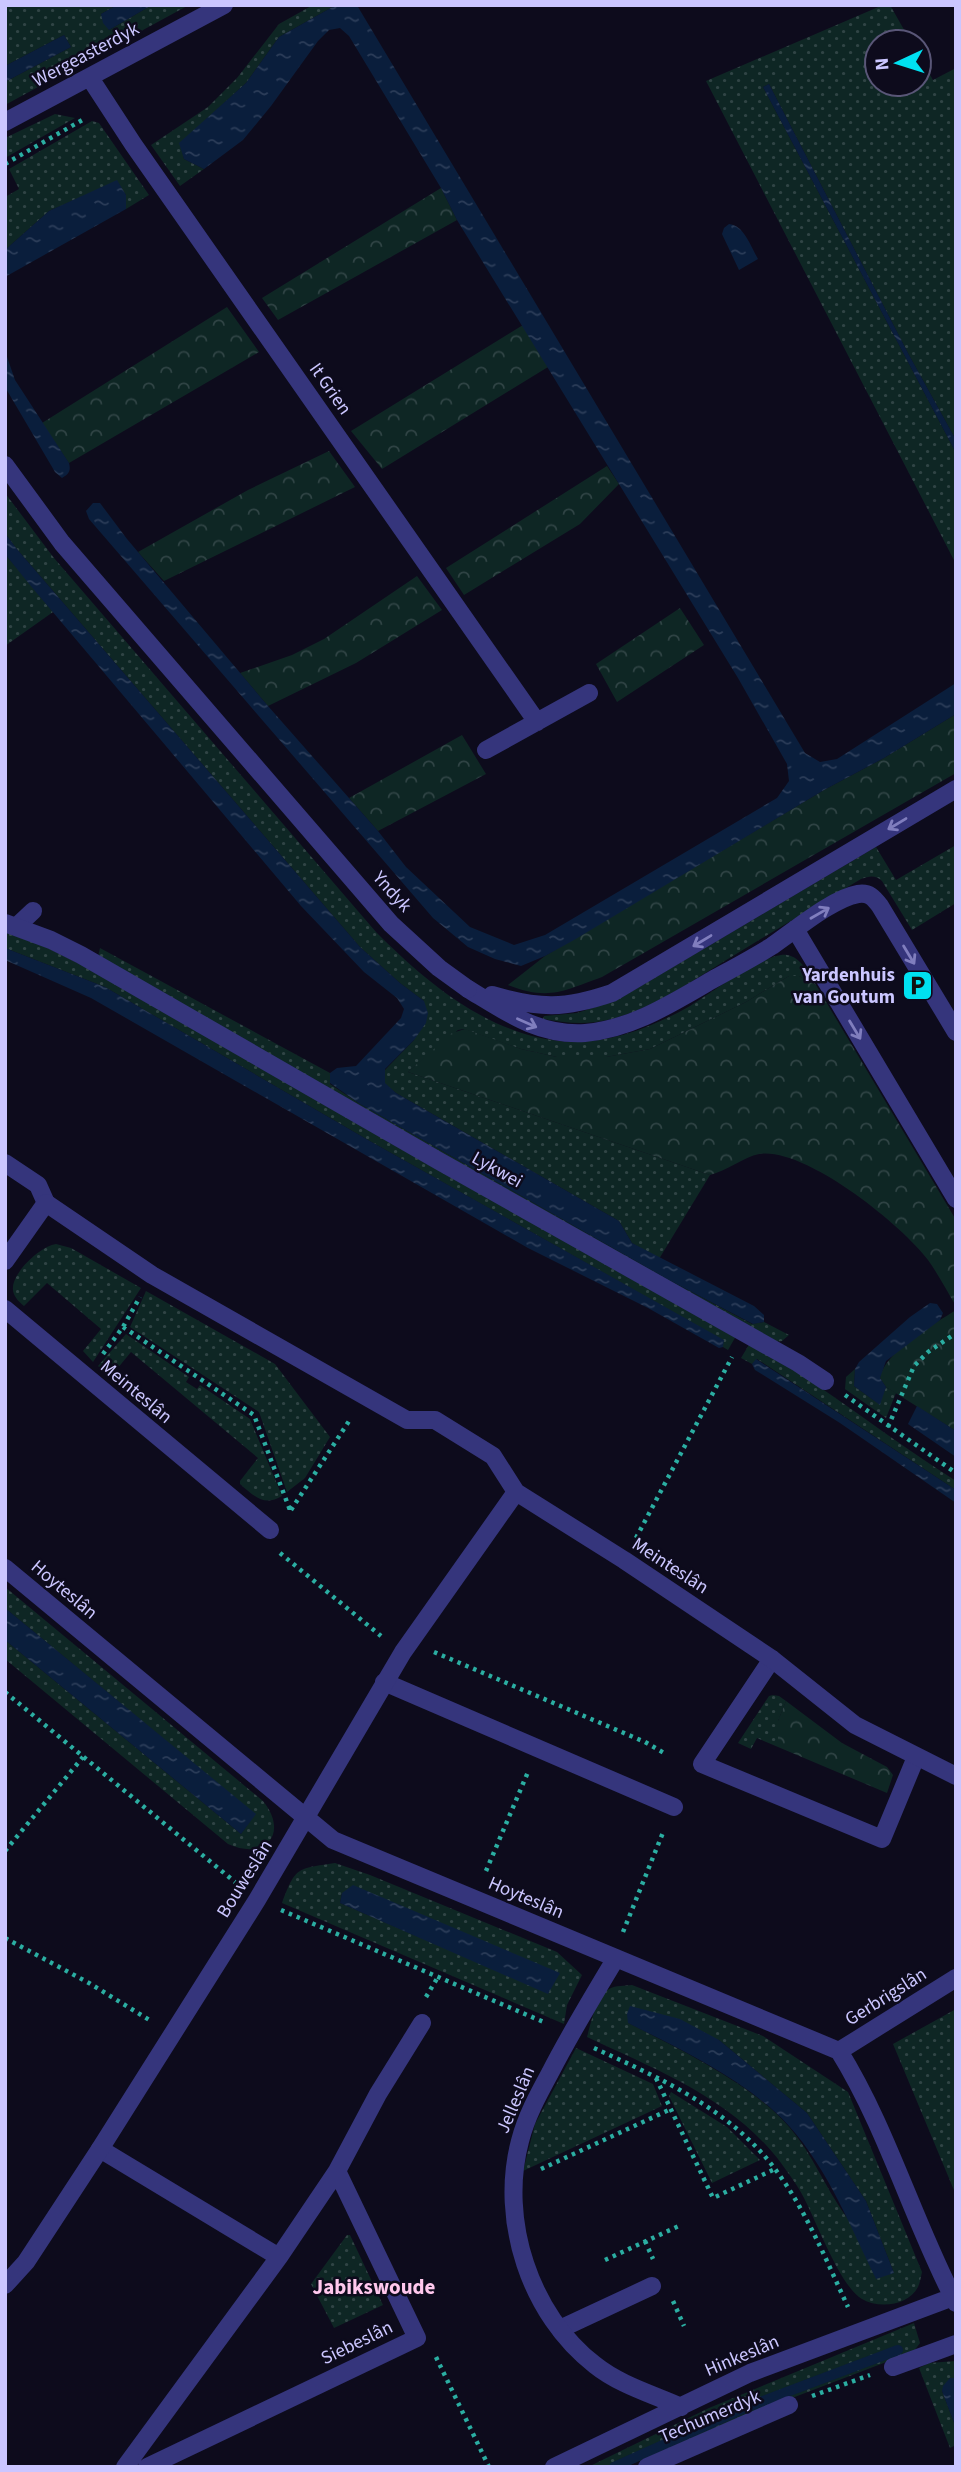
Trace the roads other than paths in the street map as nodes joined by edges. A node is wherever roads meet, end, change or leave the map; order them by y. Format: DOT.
graph roads {
  1 [pos="223,5"];
  2 [pos="90,78"];
  3 [pos="5,122"];
  4 [pos="5,465"];
  5 [pos="589,693"];
  6 [pos="537,722"];
  7 [pos="486,750"];
  8 [pos="956,789"];
  9 [pos="33,911"];
  10 [pos="11,925"];
  11 [pos="795,929"];
  12 [pos="468,989"];
  13 [pos="956,1032"];
  14 [pos="5,1163"];
  15 [pos="956,1199"];
  16 [pos="46,1203"];
  17 [pos="5,1261"];
  18 [pos="5,1309"];
  19 [pos="825,1381"];
  20 [pos="516,1492"];
  21 [pos="272,1533"];
  22 [pos="5,1568"];
  23 [pos="772,1659"];
  24 [pos="384,1682"];
  25 [pos="916,1758"];
  26 [pos="956,1776"];
  27 [pos="674,1807"];
  28 [pos="307,1818"];
  29 [pos="616,1958"];
  30 [pos="956,1978"];
  31 [pos="422,2023"];
  32 [pos="839,2051"];
  33 [pos="100,2149"];
  34 [pos="337,2171"];
  35 [pos="279,2257"];
  36 [pos="5,2285"];
  37 [pos="652,2286"];
  38 [pos="953,2292"];
  39 [pos="560,2329"];
  40 [pos="956,2344"];
  41 [pos="893,2367"];
  42 [pos="789,2405"];
  43 [pos="681,2407"];
  44 [pos="125,2467"];
  45 [pos="147,2467"];
  46 [pos="554,2467"];
  47 [pos="647,2467"];
  1 -- 2 [label="street, Wergeasterdyk"];
  2 -- 3 [label="street, Wergeasterdyk"];
  2 -- 6 [label="street, It Grien"];
  4 -- 12 [label="street, Yndyk"];
  5 -- 6 [label="street"];
  6 -- 7 [label="street"];
  8 -- 12 [label="street, one-way"];
  9 -- 10 [label="street"];
  10 -- 19 [label="street, Lykwei"];
  12 -- 11 [label="street, Yndyk, one-way"];
  11 -- 13 [label="street, Yndyk, one-way"];
  11 -- 15 [label="street, one-way"];
  14 -- 16 [label="street, Meinteslân"];
  16 -- 17 [label="street"];
  16 -- 20 [label="street, Meinteslân"];
  18 -- 21 [label="street, Meinteslân"];
  20 -- 23 [label="street, Meinteslân"];
  20 -- 24 [label="street, Bouweslân"];
  22 -- 28 [label="street, Hoyteslân"];
  23 -- 25 [label="street, Meinteslân"];
  23 -- 25 [label="street"];
  24 -- 27 [label="street"];
  24 -- 28 [label="street, Bouweslân"];
  25 -- 26 [label="street, Meinteslân"];
  28 -- 29 [label="street, Hoyteslân"];
  28 -- 33 [label="street, Bouweslân"];
  29 -- 32 [label="street, Hoyteslân"];
  29 -- 39 [label="street, Jelleslân"];
  30 -- 32 [label="street, Gerbrigslân"];
  31 -- 34 [label="street"];
  32 -- 38 [label="street"];
  33 -- 35 [label="street"];
  33 -- 36 [label="street, Bouweslân"];
  34 -- 35 [label="street"];
  34 -- 45 [label="street, Siebeslân"];
  35 -- 44 [label="street"];
  37 -- 39 [label="street"];
  38 -- 43 [label="street, Hinkeslân"];
  39 -- 43 [label="street, Jelleslân"];
  40 -- 41 [label="street"];
  42 -- 47 [label="street, Techumerdyk"];
  43 -- 46 [label="street, Hinkeslân"];
}
